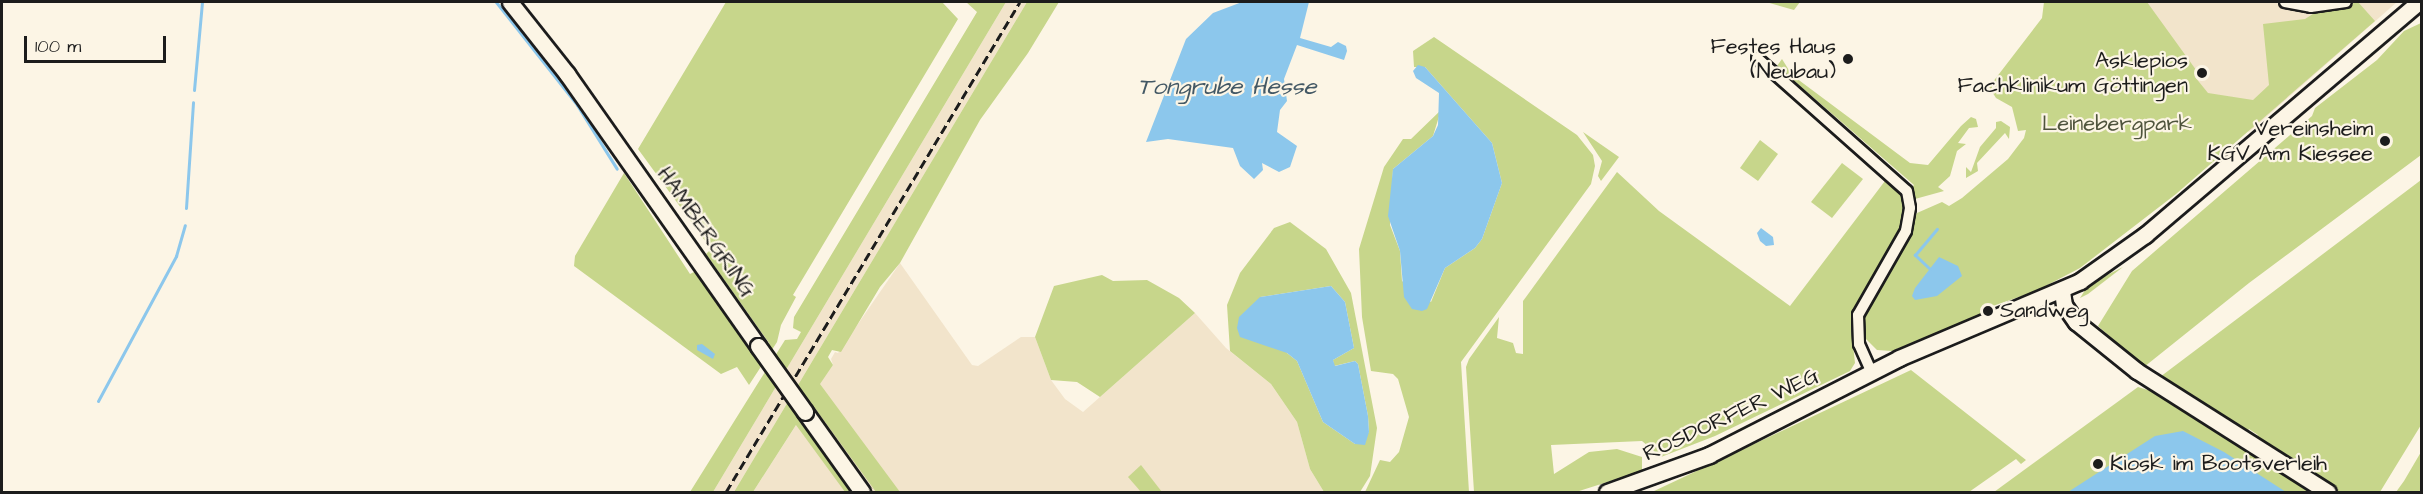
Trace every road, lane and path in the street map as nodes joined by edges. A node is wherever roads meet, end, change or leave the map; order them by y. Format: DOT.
graph roads {
  1 [pos="510,2"];
  2 [pos="2285,2"];
  3 [pos="2346,2"];
  4 [pos="2419,2"];
  5 [pos="1757,58"];
  6 [pos="2062,291"];
  7 [pos="2022,308"];
  8 [pos="2081,327"];
  9 [pos="1872,373"];
  10 [pos="862,492"];
  11 [pos="1607,492"];
  12 [pos="2328,492"];
  1 -- 10 [label="main road, HAMBERGRING, bridge"];
  2 -- 3 [label="street"];
  4 -- 6 [label="main road, ROSDORFER WEG"];
  5 -- 9 [label="street"];
  6 -- 7 [label="main road, ROSDORFER WEG"];
  6 -- 8 [label="main road"];
  7 -- 8 [label="main road"];
  7 -- 9 [label="main road, ROSDORFER WEG"];
  8 -- 12 [label="main road"];
  9 -- 11 [label="main road, ROSDORFER WEG"];
}
